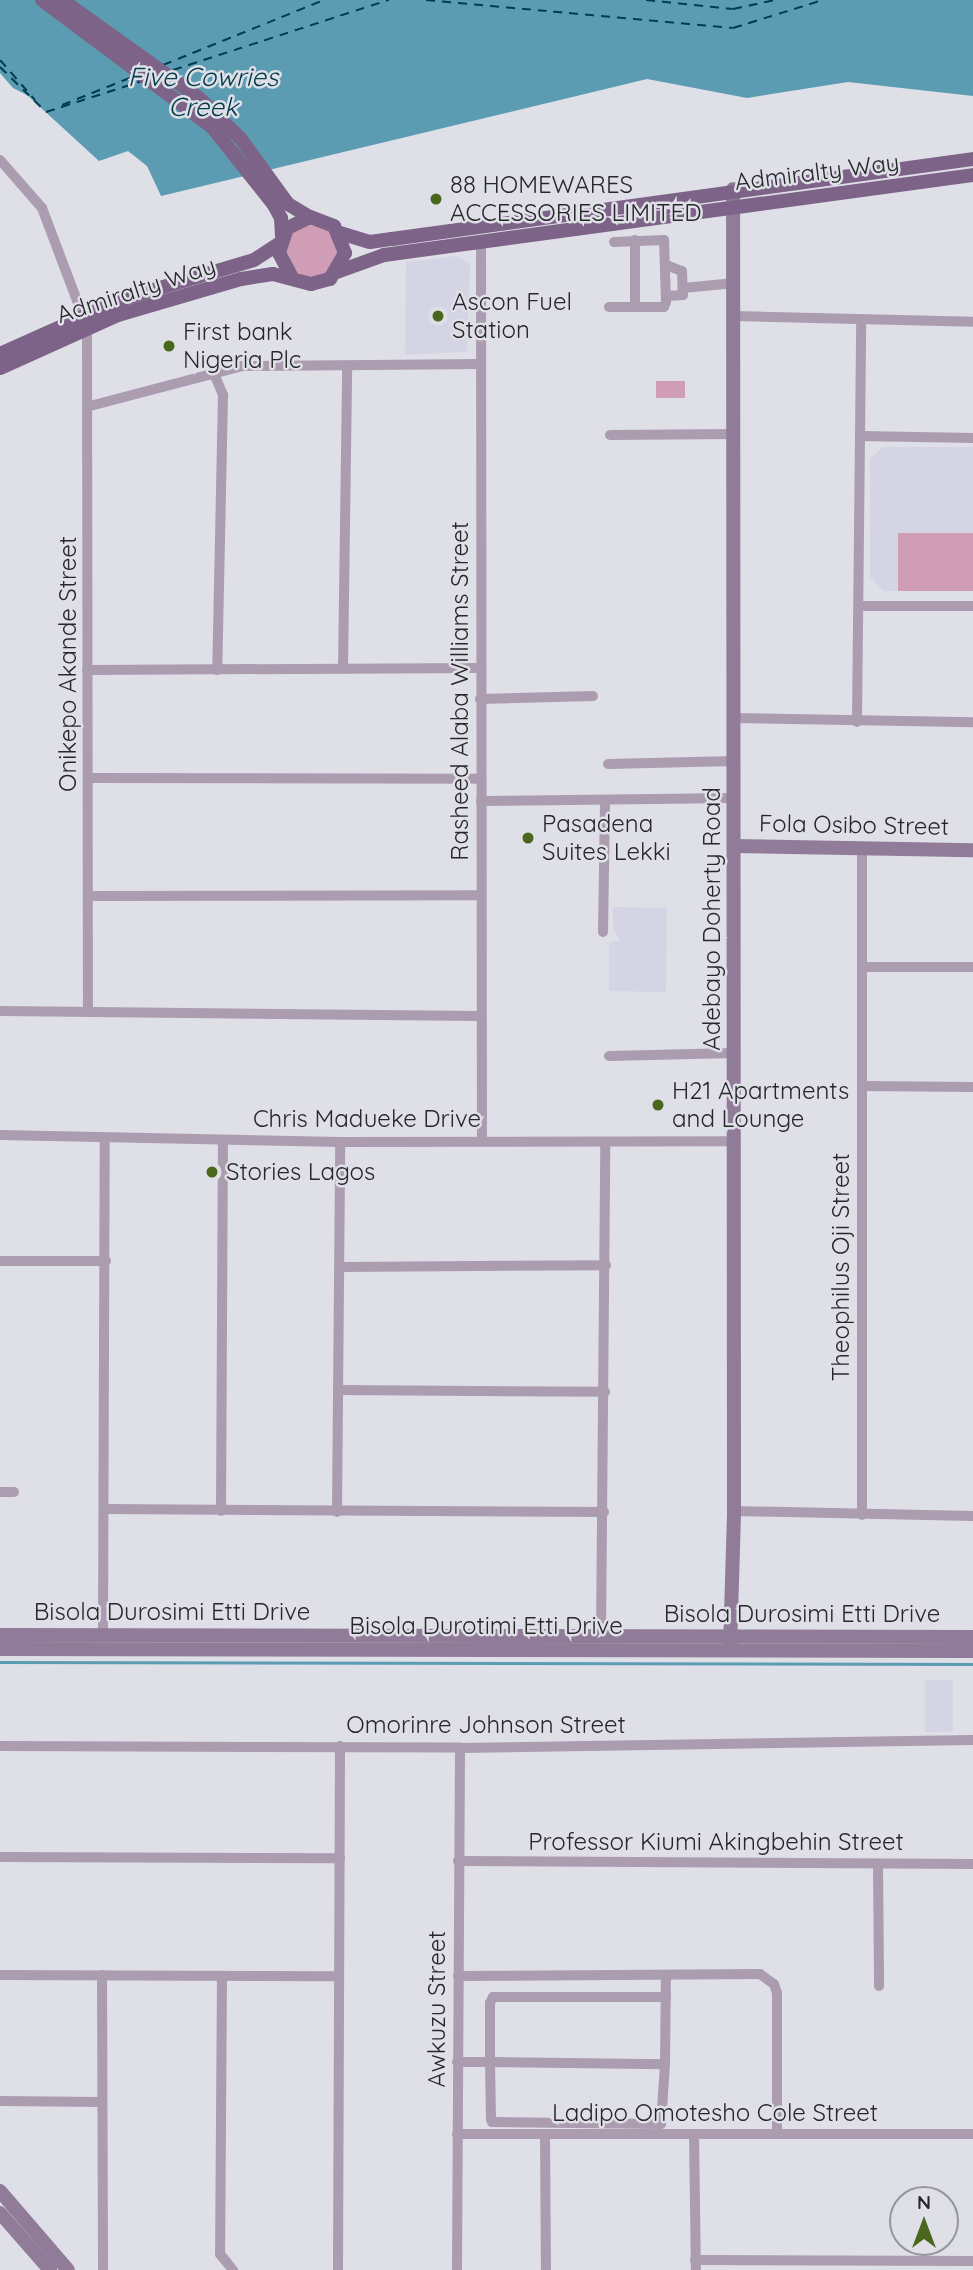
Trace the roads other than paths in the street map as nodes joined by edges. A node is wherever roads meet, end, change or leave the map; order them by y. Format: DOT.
graph roads {
  1 [pos="42,0"];
  2 [pos="62,0"];
  3 [pos="973,159"];
  4 [pos="0,160"];
  5 [pos="973,175"];
  6 [pos="733,189"];
  7 [pos="279,202"];
  8 [pos="736,205"];
  9 [pos="310,217"];
  10 [pos="340,233"];
  11 [pos="281,240"];
  12 [pos="635,240"];
  13 [pos="614,242"];
  14 [pos="481,243"];
  15 [pos="666,265"];
  16 [pos="337,272"];
  17 [pos="292,277"];
  18 [pos="735,283"];
  19 [pos="683,288"];
  20 [pos="666,296"];
  21 [pos="609,307"];
  22 [pos="635,307"];
  23 [pos="735,316"];
  24 [pos="861,321"];
  25 [pos="85,322"];
  26 [pos="973,322"];
  27 [pos="0,354"];
  28 [pos="481,364"];
  29 [pos="347,366"];
  30 [pos="0,368"];
  31 [pos="215,376"];
  32 [pos="90,406"];
  33 [pos="735,434"];
  34 [pos="610,435"];
  35 [pos="860,436"];
  36 [pos="973,438"];
  37 [pos="859,606"];
  38 [pos="973,606"];
  39 [pos="480,668"];
  40 [pos="343,669"];
  41 [pos="87,670"];
  42 [pos="217,670"];
  43 [pos="593,696"];
  44 [pos="480,699"];
  45 [pos="735,718"];
  46 [pos="857,722"];
  47 [pos="973,722"];
  48 [pos="735,761"];
  49 [pos="608,764"];
  50 [pos="89,778"];
  51 [pos="481,779"];
  52 [pos="735,798"];
  53 [pos="481,801"];
  54 [pos="605,801"];
  55 [pos="734,846"];
  56 [pos="862,850"];
  57 [pos="973,850"];
  58 [pos="481,895"];
  59 [pos="89,896"];
  60 [pos="603,932"];
  61 [pos="863,967"];
  62 [pos="973,967"];
  63 [pos="0,1011"];
  64 [pos="88,1012"];
  65 [pos="480,1016"];
  66 [pos="734,1053"];
  67 [pos="609,1056"];
  68 [pos="862,1086"];
  69 [pos="973,1087"];
  70 [pos="0,1135"];
  71 [pos="482,1139"];
  72 [pos="105,1140"];
  73 [pos="223,1140"];
  74 [pos="734,1141"];
  75 [pos="341,1142"];
  76 [pos="605,1143"];
  77 [pos="0,1261"];
  78 [pos="106,1261"];
  79 [pos="606,1265"];
  80 [pos="342,1268"];
  81 [pos="340,1390"];
  82 [pos="605,1392"];
  83 [pos="0,1492"];
  84 [pos="14,1492"];
  85 [pos="104,1509"];
  86 [pos="221,1511"];
  87 [pos="734,1511"];
  88 [pos="337,1512"];
  89 [pos="604,1512"];
  90 [pos="862,1515"];
  91 [pos="973,1516"];
  92 [pos="103,1634"];
  93 [pos="0,1635"];
  94 [pos="601,1636"];
  95 [pos="973,1637"];
  96 [pos="729,1642"];
  97 [pos="0,1649"];
  98 [pos="973,1651"];
  99 [pos="973,1741"];
  100 [pos="0,1746"];
  101 [pos="340,1746"];
  102 [pos="460,1748"];
  103 [pos="0,1857"];
  104 [pos="340,1858"];
  105 [pos="458,1861"];
  106 [pos="878,1864"];
  107 [pos="973,1864"];
  108 [pos="0,1975"];
  109 [pos="102,1975"];
  110 [pos="666,1975"];
  111 [pos="222,1976"];
  112 [pos="339,1976"];
  113 [pos="458,1976"];
  114 [pos="879,1986"];
  115 [pos="666,1997"];
  116 [pos="457,2062"];
  117 [pos="490,2062"];
  118 [pos="665,2064"];
  119 [pos="0,2101"];
  120 [pos="103,2102"];
  121 [pos="457,2134"];
  122 [pos="545,2134"];
  123 [pos="694,2134"];
  124 [pos="777,2134"];
  125 [pos="973,2134"];
  126 [pos="0,2191"];
  127 [pos="0,2213"];
  128 [pos="32,2239"];
  129 [pos="973,2261"];
  130 [pos="696,2265"];
  131 [pos="50,2270"];
  132 [pos="68,2270"];
  133 [pos="103,2270"];
  134 [pos="233,2270"];
  135 [pos="338,2270"];
  136 [pos="457,2270"];
  137 [pos="546,2270"];
  1 -- 7 [label="main road"];
  2 -- 7 [label="main road"];
  3 -- 6 [label="main road, Admiralty Way"];
  4 -- 25 [label="street, Onikepo Akande Street"];
  5 -- 8 [label="main road, Admiralty Way"];
  6 -- 8 [label="main road, Adebayo Doherty Road"];
  6 -- 10 [label="main road, Admiralty Way"];
  7 -- 9 [label="main road"];
  7 -- 11 [label="main road"];
  8 -- 14 [label="main road, Admiralty Way"];
  8 -- 18 [label="main road, Adebayo Doherty Road"];
  9 -- 10 [label="main road"];
  9 -- 11 [label="main road"];
  10 -- 16 [label="main road"];
  11 -- 17 [label="main road"];
  11 -- 25 [label="main road, Admiralty Way"];
  12 -- 13 [label="street"];
  12 -- 15 [label="street"];
  12 -- 22 [label="street"];
  14 -- 16 [label="main road, Admiralty Way"];
  14 -- 28 [label="street, Rasheed Alaba Williams Street"];
  15 -- 19 [label="street"];
  15 -- 20 [label="street"];
  16 -- 17 [label="main road"];
  17 -- 25 [label="main road, Admiralty Way"];
  18 -- 19 [label="street"];
  18 -- 23 [label="main road, Adebayo Doherty Road"];
  19 -- 20 [label="street"];
  20 -- 22 [label="street"];
  21 -- 22 [label="street"];
  23 -- 24 [label="street"];
  23 -- 33 [label="main road, Adebayo Doherty Road"];
  24 -- 26 [label="street"];
  24 -- 35 [label="street"];
  25 -- 27 [label="main road, Admiralty Way"];
  25 -- 30 [label="main road, Admiralty Way"];
  25 -- 32 [label="street, Onikepo Akande Street"];
  28 -- 29 [label="street"];
  28 -- 39 [label="street, Rasheed Alaba Williams Street"];
  29 -- 31 [label="street"];
  29 -- 40 [label="street"];
  31 -- 32 [label="street"];
  31 -- 42 [label="street"];
  32 -- 41 [label="street, Onikepo Akande Street"];
  33 -- 34 [label="street"];
  33 -- 45 [label="main road, Adebayo Doherty Road"];
  35 -- 36 [label="street"];
  35 -- 37 [label="street"];
  37 -- 38 [label="street"];
  37 -- 46 [label="street"];
  39 -- 40 [label="street"];
  39 -- 44 [label="street, Rasheed Alaba Williams Street"];
  40 -- 42 [label="street"];
  41 -- 42 [label="street"];
  41 -- 50 [label="street, Onikepo Akande Street"];
  43 -- 44 [label="street"];
  44 -- 51 [label="street, Rasheed Alaba Williams Street"];
  45 -- 46 [label="street"];
  45 -- 48 [label="main road, Adebayo Doherty Road"];
  46 -- 47 [label="street"];
  48 -- 49 [label="street"];
  48 -- 52 [label="main road, Adebayo Doherty Road"];
  50 -- 51 [label="street"];
  50 -- 59 [label="street, Onikepo Akande Street"];
  51 -- 53 [label="street, Rasheed Alaba Williams Street"];
  52 -- 54 [label="street"];
  52 -- 55 [label="main road, Adebayo Doherty Road"];
  53 -- 54 [label="street"];
  53 -- 58 [label="street, Rasheed Alaba Williams Street"];
  54 -- 60 [label="street"];
  55 -- 56 [label="main road, Fola Osibo Street"];
  55 -- 66 [label="main road, Adebayo Doherty Road"];
  56 -- 57 [label="main road, Fola Osibo Street"];
  56 -- 61 [label="street, Theophilus Oji Street"];
  58 -- 59 [label="street"];
  58 -- 65 [label="street, Rasheed Alaba Williams Street"];
  59 -- 64 [label="street, Onikepo Akande Street"];
  61 -- 62 [label="street"];
  61 -- 68 [label="street, Theophilus Oji Street"];
  63 -- 64 [label="street"];
  64 -- 65 [label="street"];
  65 -- 71 [label="street, Rasheed Alaba Williams Street"];
  66 -- 67 [label="street"];
  66 -- 74 [label="main road, Adebayo Doherty Road"];
  68 -- 69 [label="street"];
  68 -- 90 [label="street, Theophilus Oji Street"];
  70 -- 72 [label="street, Chris Madueke Drive"];
  71 -- 75 [label="street, Chris Madueke Drive"];
  71 -- 76 [label="street, Chris Madueke Drive"];
  72 -- 73 [label="street, Chris Madueke Drive"];
  72 -- 78 [label="street"];
  73 -- 75 [label="street, Chris Madueke Drive"];
  73 -- 86 [label="street"];
  74 -- 76 [label="street, Chris Madueke Drive"];
  74 -- 87 [label="main road, Adebayo Doherty Road"];
  75 -- 80 [label="street"];
  76 -- 79 [label="street"];
  77 -- 78 [label="street"];
  78 -- 85 [label="street"];
  79 -- 80 [label="street"];
  79 -- 82 [label="street"];
  80 -- 81 [label="street"];
  81 -- 82 [label="street"];
  81 -- 88 [label="street"];
  82 -- 89 [label="street"];
  83 -- 84 [label="street"];
  85 -- 86 [label="street"];
  85 -- 92 [label="street"];
  86 -- 88 [label="street"];
  87 -- 90 [label="street"];
  87 -- 96 [label="main road, Adebayo Doherty Road"];
  88 -- 89 [label="street"];
  89 -- 94 [label="street"];
  90 -- 91 [label="street"];
  92 -- 93 [label="main road, Bisola Durosimi Etti Drive"];
  92 -- 94 [label="main road, Bisola Durosimi Etti Drive"];
  94 -- 96 [label="main road, Bisola Durosimi Etti Drive"];
  95 -- 96 [label="main road, Bisola Durosimi Etti Drive"];
  96 -- 97 [label="main road, Bisola Durotimi Etti Drive"];
  96 -- 98 [label="main road, Bisola Durotimi Etti Drive"];
  99 -- 102 [label="street, Omorinre Johnson Street"];
  100 -- 101 [label="street, Omorinre Johnson Street"];
  101 -- 102 [label="street, Omorinre Johnson Street"];
  101 -- 104 [label="street"];
  102 -- 105 [label="street, Awkuzu Street"];
  103 -- 104 [label="street"];
  104 -- 112 [label="street"];
  105 -- 106 [label="street, Professor Kiumi Akingbehin Street"];
  105 -- 113 [label="street, Awkuzu Street"];
  106 -- 107 [label="street, Professor Kiumi Akingbehin Street"];
  106 -- 114 [label="street"];
  108 -- 109 [label="street"];
  109 -- 111 [label="street"];
  109 -- 120 [label="street"];
  110 -- 113 [label="street"];
  110 -- 115 [label="street"];
  110 -- 124 [label="street"];
  111 -- 112 [label="street"];
  111 -- 134 [label="street"];
  112 -- 135 [label="street"];
  113 -- 116 [label="street, Awkuzu Street"];
  115 -- 117 [label="street"];
  115 -- 118 [label="street"];
  116 -- 117 [label="street"];
  116 -- 121 [label="street, Awkuzu Street"];
  117 -- 118 [label="street"];
  117 -- 118 [label="street"];
  119 -- 120 [label="street"];
  120 -- 133 [label="street"];
  121 -- 122 [label="street, Ladipo Omotesho Cole Street"];
  121 -- 136 [label="street, Awkuzu Street"];
  122 -- 123 [label="street, Ladipo Omotesho Cole Street"];
  122 -- 137 [label="street"];
  123 -- 124 [label="street, Ladipo Omotesho Cole Street"];
  123 -- 130 [label="street"];
  124 -- 125 [label="street, Ladipo Omotesho Cole Street"];
  126 -- 128 [label="main road"];
  127 -- 128 [label="main road"];
  128 -- 131 [label="main road"];
  128 -- 132 [label="main road"];
  129 -- 130 [label="street"];
}
